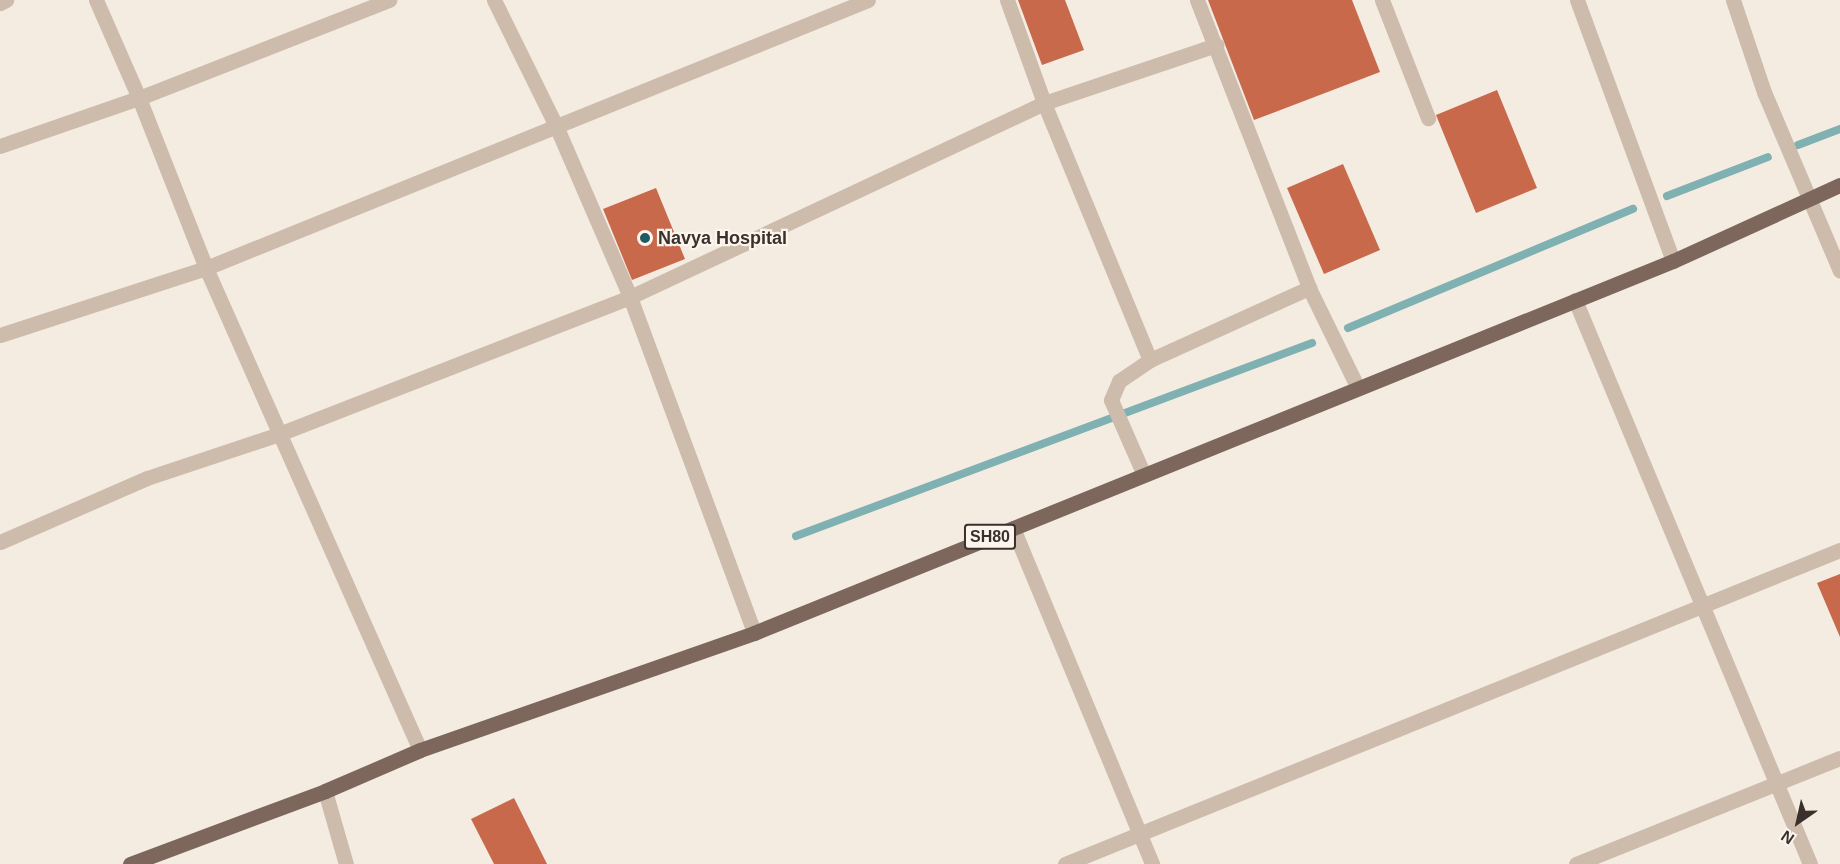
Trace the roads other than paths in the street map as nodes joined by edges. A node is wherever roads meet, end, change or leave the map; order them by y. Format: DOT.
graph roads {
  1 [pos="6,0"];
  2 [pos="96,0"];
  3 [pos="389,0"];
  4 [pos="494,0"];
  5 [pos="868,0"];
  6 [pos="1007,0"];
  7 [pos="1197,0"];
  8 [pos="1382,0"];
  9 [pos="1576,0"];
  10 [pos="1733,0"];
  11 [pos="0,3"];
  12 [pos="1216,45"];
  13 [pos="139,98"];
  14 [pos="1044,103"];
  15 [pos="1428,118"];
  16 [pos="557,128"];
  17 [pos="0,146"];
  18 [pos="1840,185"];
  19 [pos="1810,198"];
  20 [pos="1673,261"];
  21 [pos="206,268"];
  22 [pos="1840,271"];
  23 [pos="1309,288"];
  24 [pos="630,297"];
  25 [pos="1575,300"];
  26 [pos="0,335"];
  27 [pos="1150,360"];
  28 [pos="1358,388"];
  29 [pos="279,434"];
  30 [pos="1144,475"];
  31 [pos="1013,528"];
  32 [pos="0,542"];
  33 [pos="1840,550"];
  34 [pos="1702,606"];
  35 [pos="754,633"];
  36 [pos="420,750"];
  37 [pos="1840,758"];
  38 [pos="1776,784"];
  39 [pos="325,791"];
  40 [pos="1139,834"];
  41 [pos="130,864"];
  42 [pos="346,864"];
  43 [pos="1065,864"];
  44 [pos="1152,864"];
  45 [pos="1576,864"];
  46 [pos="1810,864"];
  1 -- 11 [label="street"];
  2 -- 13 [label="street"];
  3 -- 13 [label="street"];
  4 -- 16 [label="street"];
  5 -- 16 [label="street"];
  6 -- 14 [label="street"];
  7 -- 12 [label="street"];
  8 -- 15 [label="street"];
  9 -- 20 [label="street"];
  10 -- 19 [label="street"];
  12 -- 14 [label="street"];
  12 -- 23 [label="street"];
  13 -- 17 [label="street"];
  13 -- 21 [label="street"];
  14 -- 24 [label="street"];
  14 -- 27 [label="street"];
  16 -- 21 [label="street"];
  16 -- 24 [label="street"];
  18 -- 19 [label="main road, SH80"];
  19 -- 20 [label="main road, SH80"];
  19 -- 22 [label="street"];
  20 -- 25 [label="main road, SH80"];
  21 -- 26 [label="street"];
  21 -- 29 [label="street"];
  23 -- 27 [label="street"];
  23 -- 28 [label="street"];
  24 -- 29 [label="street"];
  24 -- 35 [label="street"];
  25 -- 28 [label="main road, SH80"];
  25 -- 34 [label="street"];
  27 -- 30 [label="street"];
  28 -- 30 [label="main road, SH80"];
  29 -- 32 [label="street"];
  29 -- 36 [label="street"];
  30 -- 31 [label="main road, SH80"];
  31 -- 35 [label="main road, SH80"];
  31 -- 40 [label="street"];
  33 -- 34 [label="street"];
  34 -- 38 [label="street"];
  34 -- 40 [label="street"];
  35 -- 36 [label="main road, SH80"];
  36 -- 39 [label="main road, SH80"];
  37 -- 38 [label="street"];
  38 -- 45 [label="street"];
  38 -- 46 [label="street"];
  39 -- 41 [label="main road, SH80"];
  39 -- 42 [label="street"];
  40 -- 43 [label="street"];
  40 -- 44 [label="street"];
}
